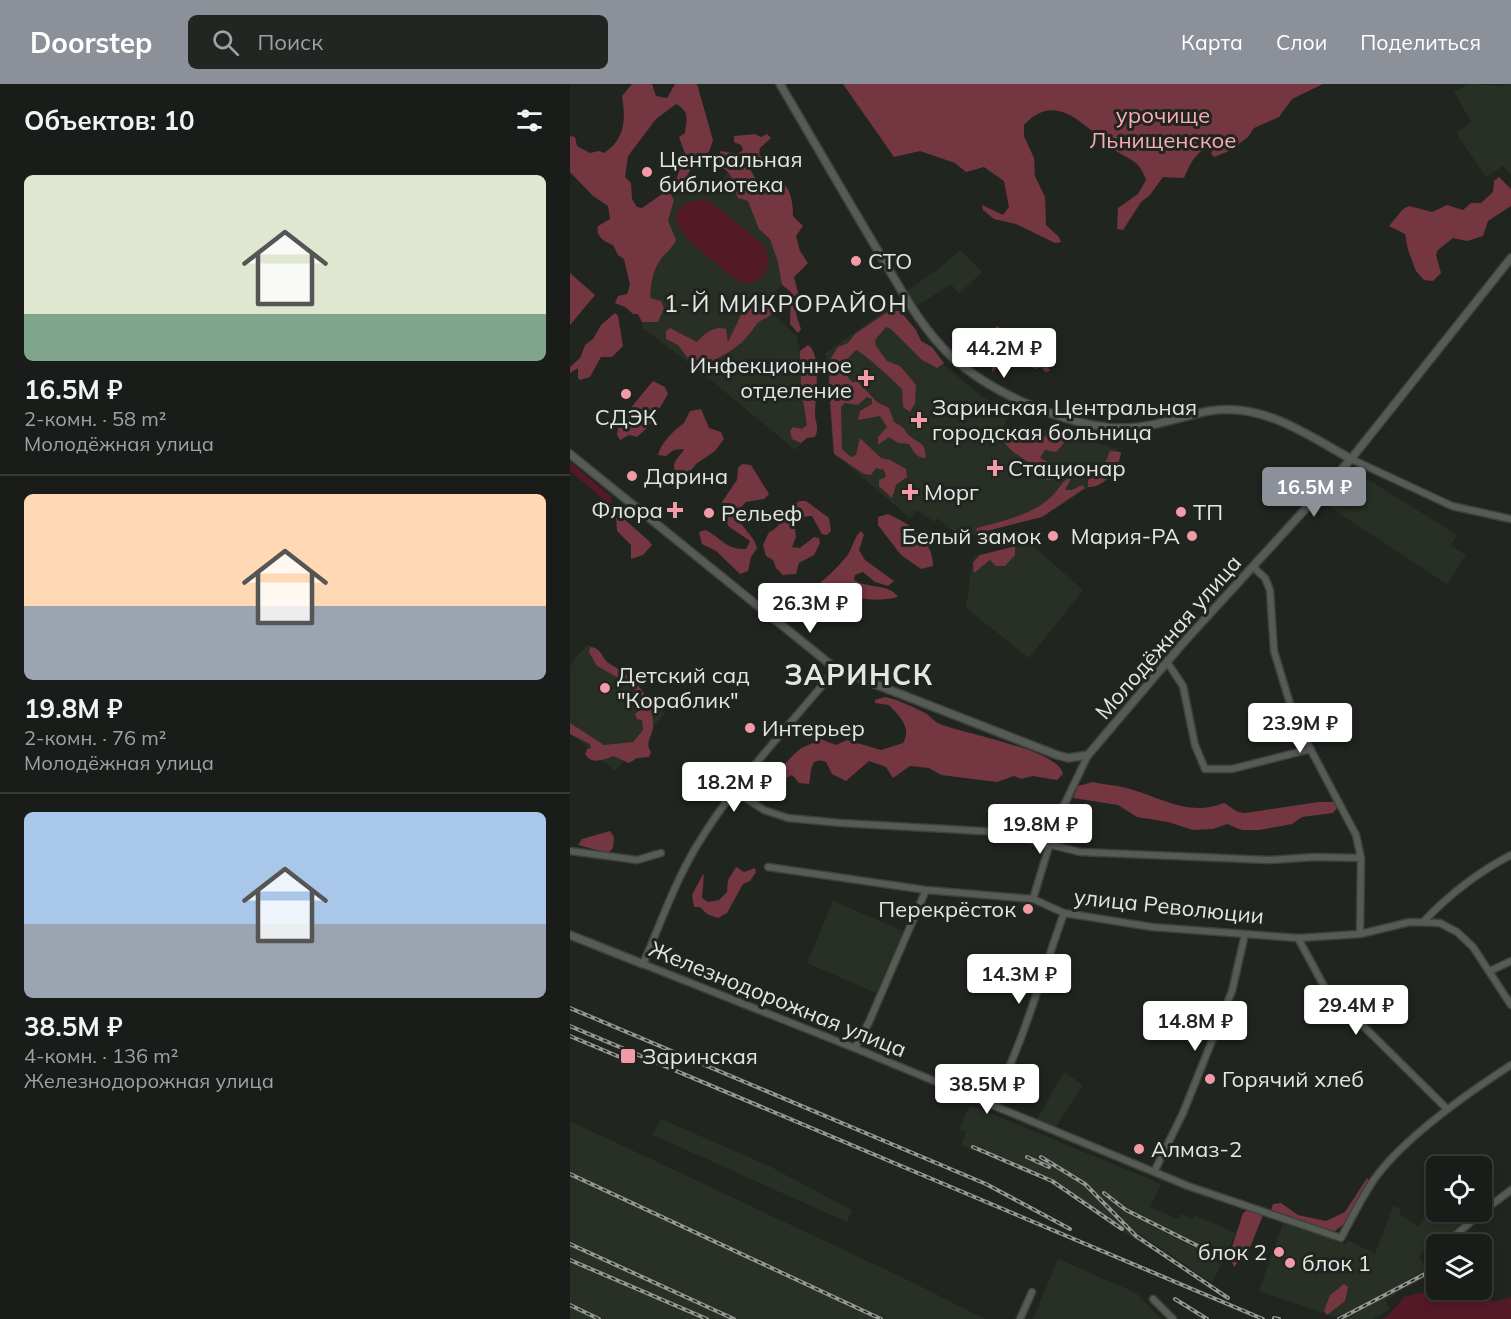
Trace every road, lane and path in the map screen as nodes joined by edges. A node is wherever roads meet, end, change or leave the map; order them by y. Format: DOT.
graph roads {
  1 [pos="780,84"];
  2 [pos="1511,258"];
  3 [pos="570,454"];
  4 [pos="1351,459"];
  5 [pos="1510,516"];
  6 [pos="1253,567"];
  7 [pos="1167,662"];
  8 [pos="836,669"];
  9 [pos="1311,749"];
  10 [pos="1088,755"];
  11 [pos="735,791"];
  12 [pos="1047,845"];
  13 [pos="570,851"];
  14 [pos="661,853"];
  15 [pos="1511,855"];
  16 [pos="1361,858"];
  17 [pos="768,867"];
  18 [pos="926,890"];
  19 [pos="1033,899"];
  20 [pos="1064,913"];
  21 [pos="1424,921"];
  22 [pos="1245,934"];
  23 [pos="1360,934"];
  24 [pos="570,935"];
  25 [pos="1298,938"];
  26 [pos="1511,961"];
  27 [pos="643,964"];
  28 [pos="1490,971"];
  29 [pos="1511,1005"];
  30 [pos="855,1048"];
  31 [pos="1511,1065"];
  32 [pos="992,1104"];
  33 [pos="1446,1109"];
  34 [pos="1154,1172"];
  35 [pos="1511,1190"];
  36 [pos="1492,1204"];
  37 [pos="1470,1222"];
  38 [pos="1457,1234"];
  39 [pos="1032,1292"];
  40 [pos="1153,1299"];
  41 [pos="1020,1319"];
  42 [pos="1173,1319"];
  1 -- 4 [label="street"];
  2 -- 4 [label="street, Молодёжная улица"];
  3 -- 8 [label="street"];
  4 -- 5 [label="street"];
  4 -- 6 [label="street, Молодёжная улица"];
  6 -- 7 [label="street, Молодёжная улица"];
  6 -- 9 [label="street"];
  7 -- 9 [label="street"];
  7 -- 10 [label="street, Молодёжная улица"];
  8 -- 10 [label="street"];
  8 -- 11 [label="street"];
  9 -- 16 [label="street"];
  10 -- 12 [label="street, Молодёжная улица"];
  11 -- 12 [label="street"];
  11 -- 27 [label="street"];
  12 -- 16 [label="street"];
  12 -- 19 [label="street, Молодёжная улица"];
  13 -- 14 [label="street"];
  15 -- 21 [label="street"];
  16 -- 23 [label="street"];
  17 -- 18 [label="street, улица Революции"];
  18 -- 19 [label="street, улица Революции"];
  18 -- 30 [label="street"];
  19 -- 20 [label="street, улица Революции"];
  20 -- 22 [label="street, улица Революции"];
  20 -- 32 [label="street"];
  21 -- 23 [label="street, улица Революции"];
  21 -- 28 [label="street, улица Революции"];
  22 -- 25 [label="street, улица Революции"];
  22 -- 34 [label="street"];
  23 -- 25 [label="street, улица Революции"];
  24 -- 27 [label="street, Железнодорожная улица"];
  25 -- 33 [label="street"];
  26 -- 28 [label="street"];
  27 -- 30 [label="street, Железнодорожная улица"];
  28 -- 29 [label="street, улица Революции"];
  30 -- 32 [label="street, Железнодорожная улица"];
  31 -- 33 [label="street"];
  32 -- 34 [label="street, Железнодорожная улица"];
  33 -- 34 [label="street, Железнодорожная улица"];
  35 -- 36 [label="street"];
  37 -- 38 [label="street"];
  39 -- 41 [label="street"];
  40 -- 42 [label="street"];
}
